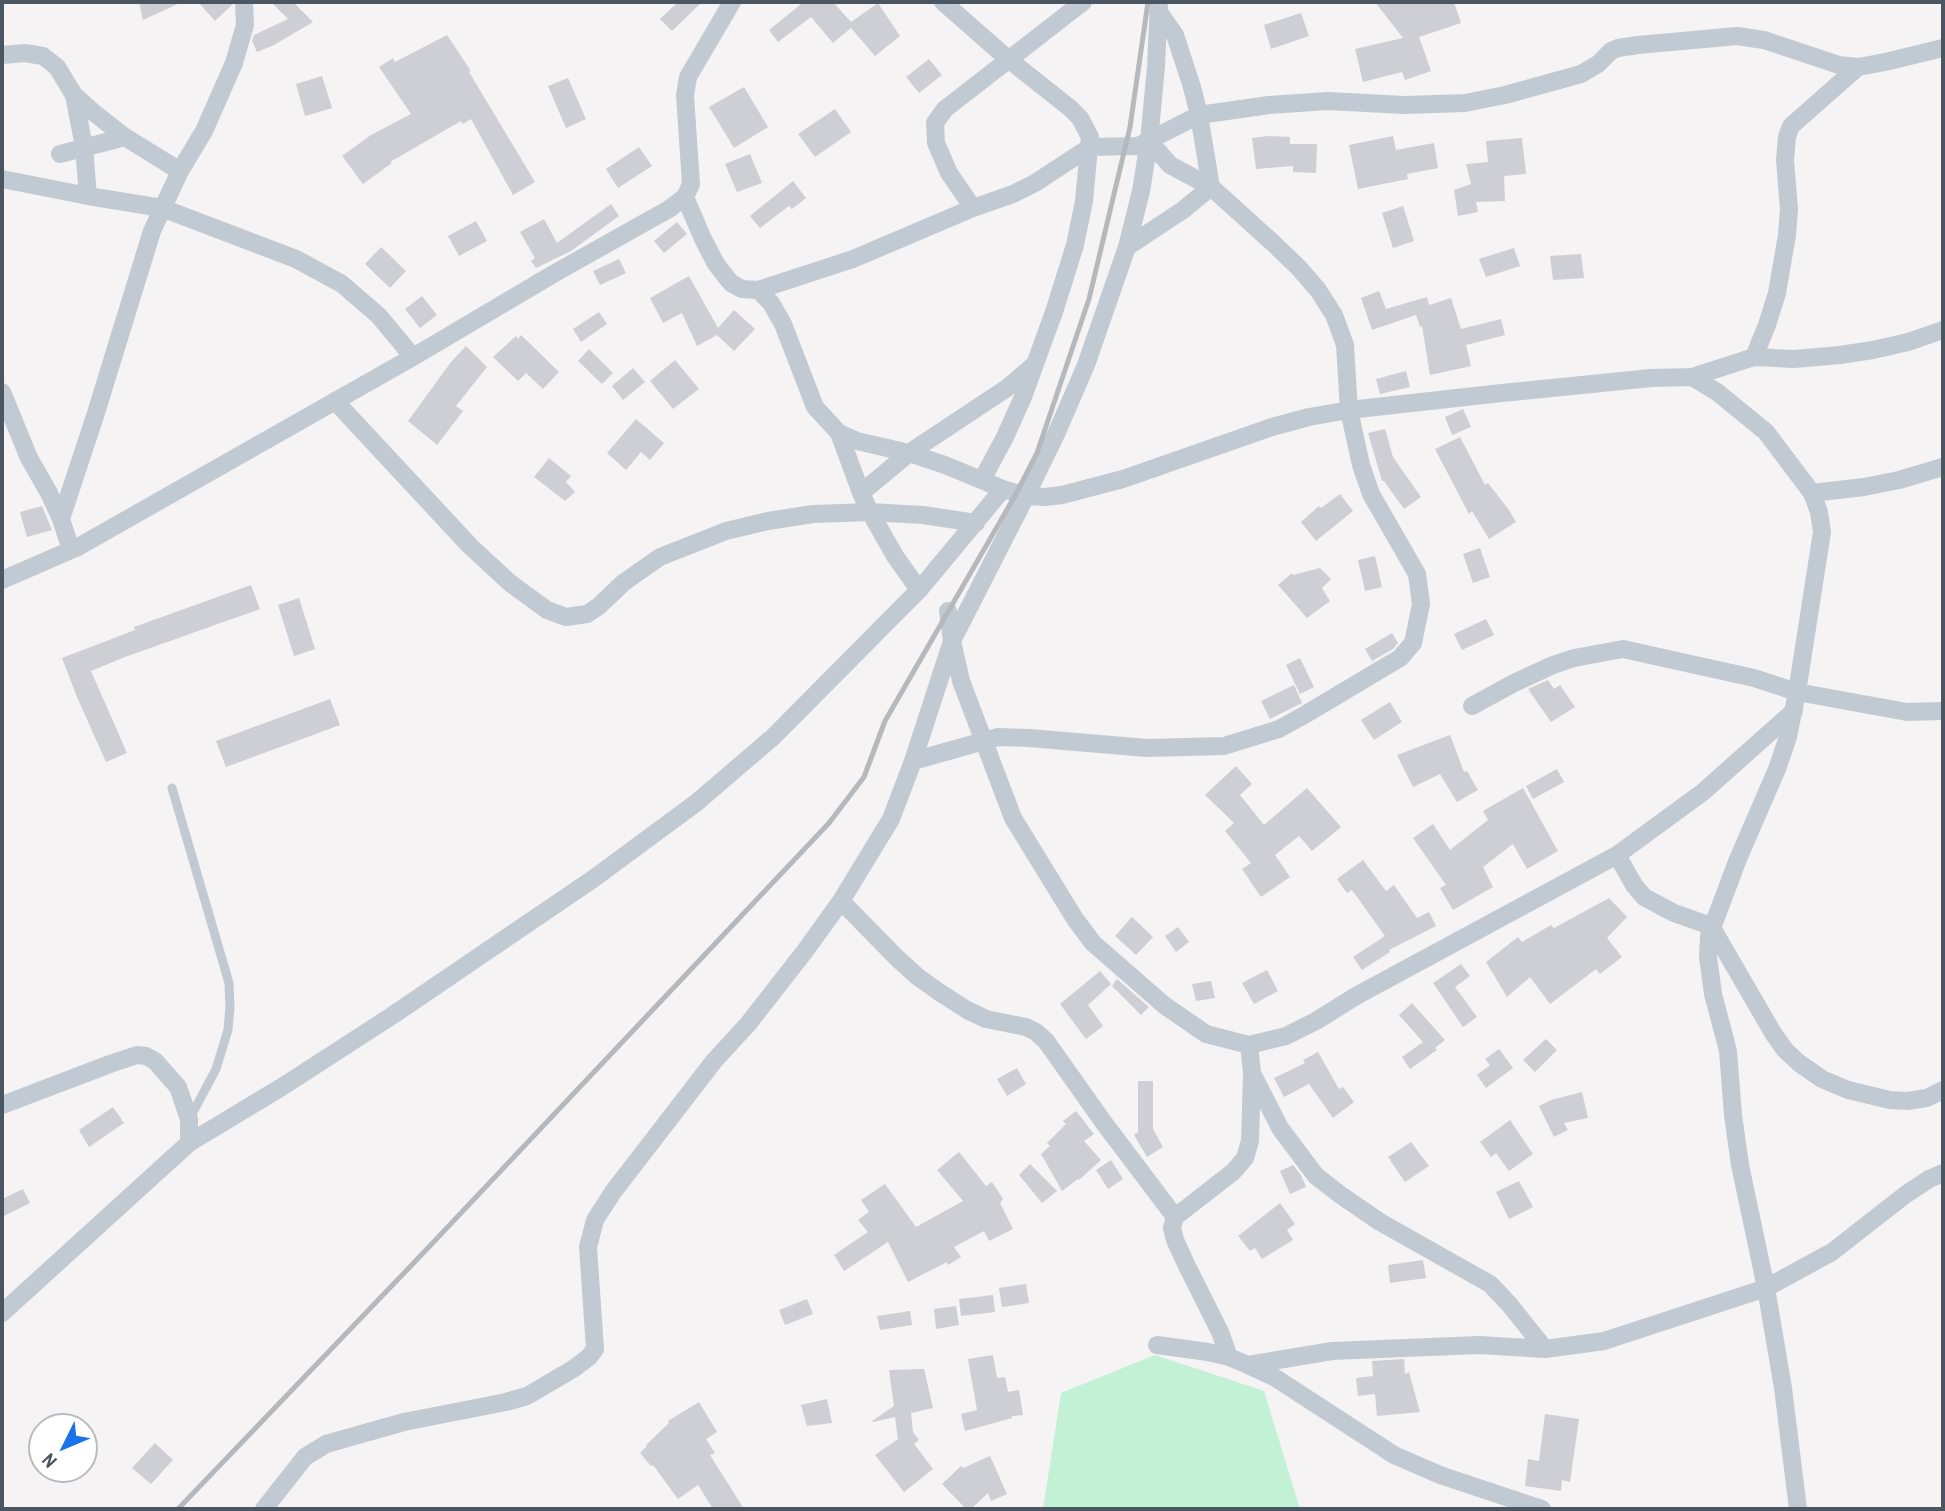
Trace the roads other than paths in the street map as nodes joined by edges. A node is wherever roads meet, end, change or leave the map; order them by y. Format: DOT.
graph roads {
  1 [pos="244,2"];
  2 [pos="732,2"];
  3 [pos="943,2"];
  4 [pos="1083,2"];
  5 [pos="1159,6"];
  6 [pos="1943,48"];
  7 [pos="2,55"];
  8 [pos="1008,59"];
  9 [pos="1858,66"];
  10 [pos="74,96"];
  11 [pos="1199,115"];
  12 [pos="125,137"];
  13 [pos="1149,141"];
  14 [pos="84,147"];
  15 [pos="1090,147"];
  16 [pos="60,154"];
  17 [pos="180,171"];
  18 [pos="2,179"];
  19 [pos="1211,187"];
  20 [pos="88,196"];
  21 [pos="685,197"];
  22 [pos="162,208"];
  23 [pos="973,208"];
  24 [pos="1127,247"];
  25 [pos="758,290"];
  26 [pos="1943,330"];
  27 [pos="413,357"];
  28 [pos="1754,357"];
  29 [pos="1035,364"];
  30 [pos="1692,377"];
  31 [pos="2,392"];
  32 [pos="335,401"];
  33 [pos="1349,410"];
  34 [pos="839,433"];
  35 [pos="909,453"];
  36 [pos="1943,467"];
  37 [pos="982,480"];
  38 [pos="1003,489"];
  39 [pos="861,493"];
  40 [pos="1812,493"];
  41 [pos="1026,496"];
  42 [pos="870,512"];
  43 [pos="61,519"];
  44 [pos="976,523"];
  45 [pos="71,550"];
  46 [pos="2,580"];
  47 [pos="919,590"];
  48 [pos="948,611"];
  49 [pos="952,642"];
  50 [pos="1797,692"];
  51 [pos="1472,706"];
  52 [pos="1794,711"];
  53 [pos="1943,711"];
  54 [pos="983,740"];
  55 [pos="913,761"];
  56 [pos="172,788"];
  57 [pos="1616,855"];
  58 [pos="841,901"];
  59 [pos="1711,926"];
  60 [pos="1248,1045"];
  61 [pos="1252,1073"];
  62 [pos="1943,1090"];
  63 [pos="2,1105"];
  64 [pos="189,1119"];
  65 [pos="190,1143"];
  66 [pos="1943,1173"];
  67 [pos="1175,1217"];
  68 [pos="1766,1288"];
  69 [pos="10,1299"];
  70 [pos="2,1313"];
  71 [pos="1157,1345"];
  72 [pos="1545,1349"];
  73 [pos="1229,1357"];
  74 [pos="1248,1365"];
  75 [pos="264,1509"];
  76 [pos="1542,1509"];
  77 [pos="1798,1509"];
  1 -- 17 [label="street"];
  2 -- 21 [label="street"];
  3 -- 8 [label="street"];
  4 -- 8 [label="street"];
  5 -- 11 [label="street"];
  5 -- 13 [label="street"];
  6 -- 9 [label="street"];
  7 -- 10 [label="street"];
  8 -- 15 [label="street"];
  8 -- 23 [label="street"];
  9 -- 11 [label="street"];
  9 -- 28 [label="street"];
  10 -- 12 [label="street"];
  10 -- 14 [label="street"];
  11 -- 13 [label="street"];
  11 -- 19 [label="street"];
  12 -- 14 [label="street"];
  12 -- 17 [label="street"];
  13 -- 15 [label="street"];
  13 -- 19 [label="street"];
  13 -- 24 [label="street"];
  14 -- 16 [label="street"];
  14 -- 20 [label="street"];
  15 -- 23 [label="street"];
  15 -- 29 [label="street"];
  17 -- 22 [label="street"];
  18 -- 20 [label="street"];
  19 -- 24 [label="street"];
  19 -- 33 [label="street"];
  20 -- 22 [label="street"];
  21 -- 25 [label="street"];
  21 -- 27 [label="street"];
  22 -- 27 [label="street"];
  22 -- 43 [label="street"];
  23 -- 25 [label="street"];
  24 -- 41 [label="street"];
  25 -- 34 [label="street"];
  26 -- 28 [label="street"];
  27 -- 32 [label="street"];
  28 -- 30 [label="street"];
  29 -- 35 [label="street"];
  29 -- 37 [label="street"];
  30 -- 33 [label="street"];
  30 -- 40 [label="street"];
  31 -- 43 [label="street"];
  32 -- 42 [label="street"];
  32 -- 45 [label="street"];
  33 -- 41 [label="street"];
  33 -- 54 [label="street"];
  34 -- 35 [label="street"];
  34 -- 39 [label="street"];
  35 -- 37 [label="street"];
  35 -- 39 [label="street"];
  36 -- 40 [label="street"];
  37 -- 38 [label="street"];
  38 -- 41 [label="street"];
  38 -- 44 [label="street"];
  39 -- 42 [label="street"];
  40 -- 50 [label="street"];
  41 -- 49 [label="street"];
  42 -- 44 [label="street"];
  42 -- 47 [label="street"];
  43 -- 45 [label="street"];
  44 -- 47 [label="street"];
  45 -- 46 [label="street"];
  47 -- 65 [label="street"];
  48 -- 49 [label="street"];
  49 -- 54 [label="street"];
  49 -- 55 [label="street"];
  50 -- 51 [label="street"];
  50 -- 52 [label="street"];
  50 -- 53 [label="street"];
  52 -- 57 [label="street"];
  52 -- 59 [label="street"];
  54 -- 55 [label="street"];
  54 -- 60 [label="street"];
  55 -- 58 [label="street"];
  56 -- 64 [label="lane"];
  57 -- 59 [label="street"];
  57 -- 60 [label="street"];
  58 -- 67 [label="street"];
  58 -- 75 [label="street"];
  59 -- 62 [label="street"];
  59 -- 68 [label="street"];
  60 -- 61 [label="street"];
  61 -- 67 [label="street"];
  61 -- 72 [label="street"];
  63 -- 64 [label="street"];
  64 -- 65 [label="street"];
  65 -- 69 [label="street"];
  66 -- 68 [label="street"];
  67 -- 73 [label="street"];
  68 -- 72 [label="street"];
  68 -- 77 [label="street"];
  69 -- 70 [label="street"];
  71 -- 73 [label="street"];
  72 -- 74 [label="street"];
  73 -- 74 [label="street"];
  74 -- 76 [label="street"];
}
